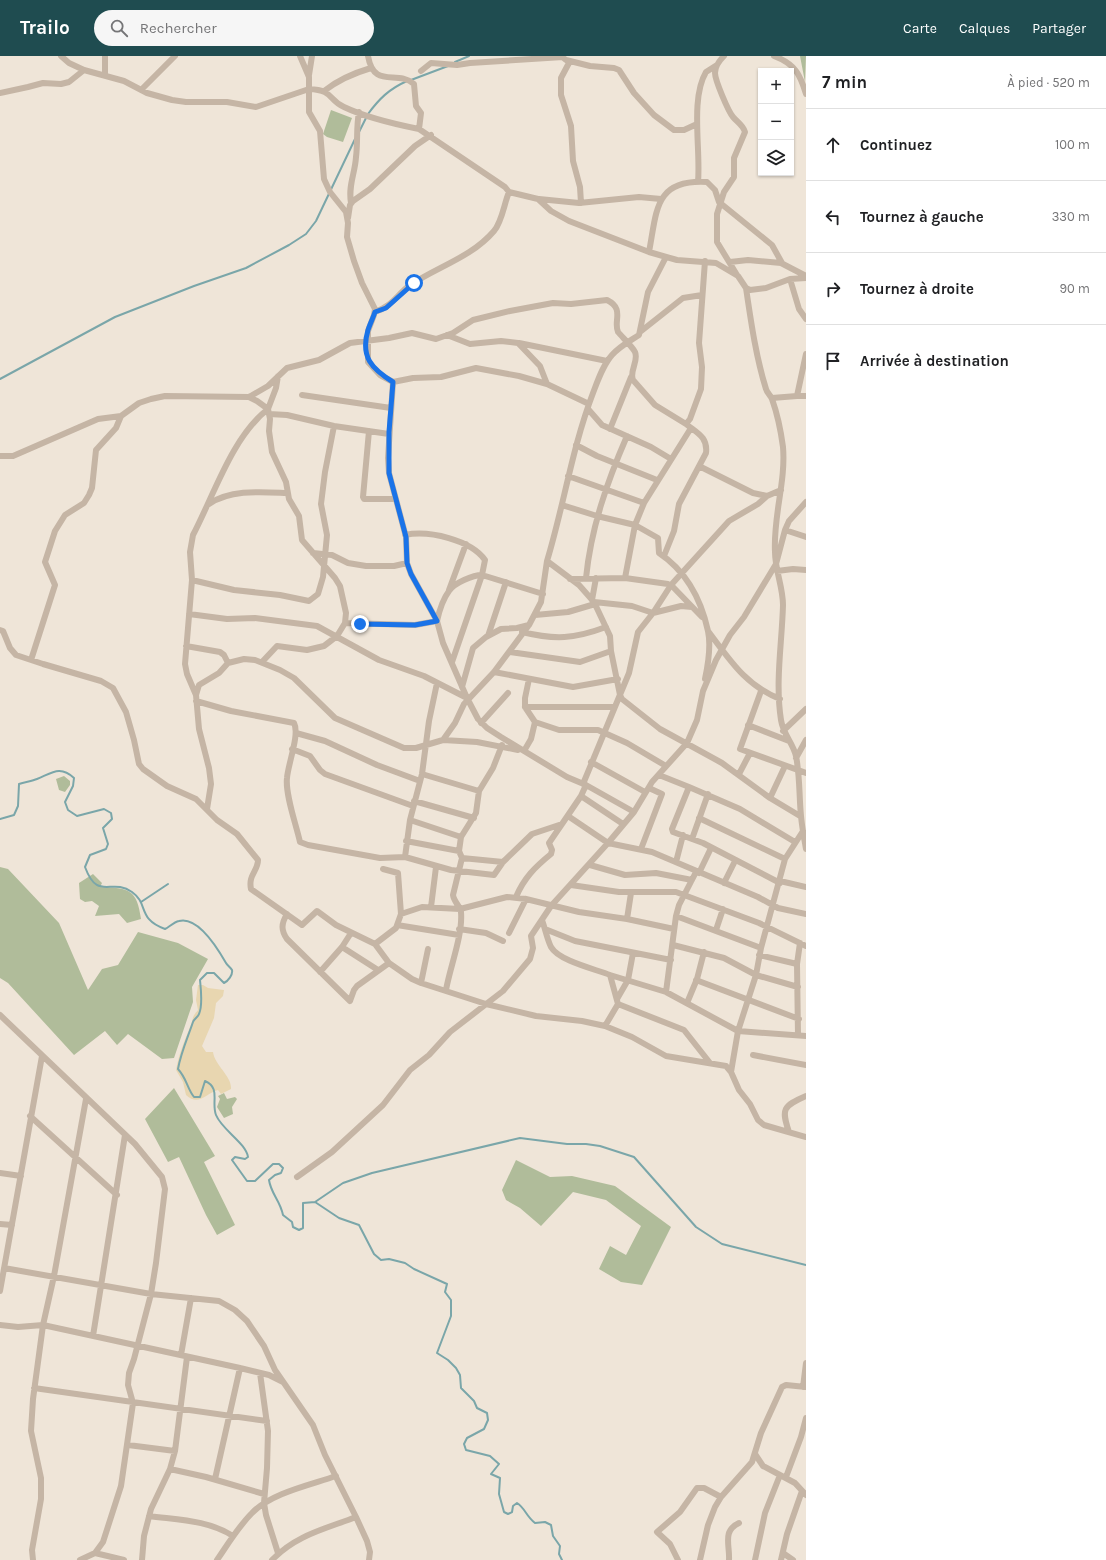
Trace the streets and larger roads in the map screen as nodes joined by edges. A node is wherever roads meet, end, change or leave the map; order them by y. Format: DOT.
graph roads {
  1 [pos="61,56"];
  2 [pos="105,56"];
  3 [pos="175,56"];
  4 [pos="300,56"];
  5 [pos="312,56"];
  6 [pos="368,56"];
  7 [pos="774,56"];
  8 [pos="562,57"];
  9 [pos="722,57"];
  10 [pos="490,59"];
  11 [pos="570,61"];
  12 [pos="717,65"];
  13 [pos="371,68"];
  14 [pos="84,70"];
  15 [pos="421,71"];
  16 [pos="105,75"];
  17 [pos="309,77"];
  18 [pos="309,89"];
  19 [pos="142,90"];
  20 [pos="324,91"];
  21 [pos="0,92"];
  22 [pos="806,94"];
  23 [pos="359,112"];
  24 [pos="697,124"];
  25 [pos="419,129"];
  26 [pos="431,135"];
  27 [pos="698,182"];
  28 [pos="509,192"];
  29 [pos="538,199"];
  30 [pos="661,199"];
  31 [pos="719,202"];
  32 [pos="351,203"];
  33 [pos="581,203"];
  34 [pos="348,223"];
  35 [pos="649,252"];
  36 [pos="666,257"];
  37 [pos="705,261"];
  38 [pos="730,262"];
  39 [pos="782,263"];
  40 [pos="738,276"];
  41 [pos="806,277"];
  42 [pos="790,279"];
  43 [pos="746,288"];
  44 [pos="702,295"];
  45 [pos="375,312"];
  46 [pos="806,319"];
  47 [pos="640,332"];
  48 [pos="448,335"];
  49 [pos="367,341"];
  50 [pos="518,343"];
  51 [pos="626,343"];
  52 [pos="806,354"];
  53 [pos="607,361"];
  54 [pos="278,376"];
  55 [pos="631,377"];
  56 [pos="393,382"];
  57 [pos="547,384"];
  58 [pos="302,395"];
  59 [pos="797,396"];
  60 [pos="806,396"];
  61 [pos="249,397"];
  62 [pos="772,398"];
  63 [pos="588,406"];
  64 [pos="391,408"];
  65 [pos="268,411"];
  66 [pos="121,416"];
  67 [pos="686,424"];
  68 [pos="334,426"];
  69 [pos="691,428"];
  70 [pos="610,429"];
  71 [pos="369,432"];
  72 [pos="389,434"];
  73 [pos="628,436"];
  74 [pos="576,444"];
  75 [pos="0,456"];
  76 [pos="671,459"];
  77 [pos="616,463"];
  78 [pos="699,466"];
  79 [pos="568,476"];
  80 [pos="658,480"];
  81 [pos="606,489"];
  82 [pos="781,490"];
  83 [pos="287,493"];
  84 [pos="767,496"];
  85 [pos="396,499"];
  86 [pos="806,502"];
  87 [pos="644,503"];
  88 [pos="209,504"];
  89 [pos="562,505"];
  90 [pos="597,516"];
  91 [pos="635,525"];
  92 [pos="784,530"];
  93 [pos="405,535"];
  94 [pos="806,537"];
  95 [pos="466,544"];
  96 [pos="314,553"];
  97 [pos="324,554"];
  98 [pos="664,556"];
  99 [pos="547,561"];
  100 [pos="407,563"];
  101 [pos="324,567"];
  102 [pos="776,567"];
  103 [pos="806,570"];
  104 [pos="682,573"];
  105 [pos="482,575"];
  106 [pos="586,578"];
  107 [pos="596,578"];
  108 [pos="625,578"];
  109 [pos="570,579"];
  110 [pos="192,580"];
  111 [pos="506,582"];
  112 [pos="671,585"];
  113 [pos="449,590"];
  114 [pos="543,594"];
  115 [pos="594,602"];
  116 [pos="692,607"];
  117 [pos="653,613"];
  118 [pos="189,614"];
  119 [pos="535,615"];
  120 [pos="704,618"];
  121 [pos="437,621"];
  122 [pos="345,623"];
  123 [pos="529,625"];
  124 [pos="606,627"];
  125 [pos="510,629"];
  126 [pos="0,630"];
  127 [pos="524,632"];
  128 [pos="708,632"];
  129 [pos="338,636"];
  130 [pos="488,636"];
  131 [pos="186,646"];
  132 [pos="722,649"];
  133 [pos="611,651"];
  134 [pos="510,652"];
  135 [pos="31,660"];
  136 [pos="262,662"];
  137 [pos="452,662"];
  138 [pos="228,663"];
  139 [pos="494,672"];
  140 [pos="529,679"];
  141 [pos="618,679"];
  142 [pos="437,683"];
  143 [pos="462,687"];
  144 [pos="703,691"];
  145 [pos="761,691"];
  146 [pos="508,693"];
  147 [pos="620,695"];
  148 [pos="196,698"];
  149 [pos="467,699"];
  150 [pos="780,699"];
  151 [pos="525,707"];
  152 [pos="614,707"];
  153 [pos="806,709"];
  154 [pos="535,722"];
  155 [pos="481,723"];
  156 [pos="748,725"];
  157 [pos="783,731"];
  158 [pos="603,732"];
  159 [pos="296,733"];
  160 [pos="443,740"];
  161 [pos="505,740"];
  162 [pos="806,740"];
  163 [pos="789,741"];
  164 [pos="687,743"];
  165 [pos="427,746"];
  166 [pos="501,747"];
  167 [pos="292,749"];
  168 [pos="523,751"];
  169 [pos="750,753"];
  170 [pos="796,758"];
  171 [pos="592,762"];
  172 [pos="666,766"];
  173 [pos="785,766"];
  174 [pos="798,771"];
  175 [pos="806,773"];
  176 [pos="422,774"];
  177 [pos="739,774"];
  178 [pos="659,775"];
  179 [pos="420,782"];
  180 [pos="585,785"];
  181 [pos="689,787"];
  182 [pos="647,790"];
  183 [pos="479,791"];
  184 [pos="708,794"];
  185 [pos="581,796"];
  186 [pos="770,798"];
  187 [pos="413,803"];
  188 [pos="207,809"];
  189 [pos="634,812"];
  190 [pos="568,816"];
  191 [pos="474,818"];
  192 [pos="699,818"];
  193 [pos="410,820"];
  194 [pos="803,823"];
  195 [pos="562,824"];
  196 [pos="623,824"];
  197 [pos="683,835"];
  198 [pos="461,837"];
  199 [pos="692,839"];
  200 [pos="406,841"];
  201 [pos="795,842"];
  202 [pos="608,843"];
  203 [pos="711,848"];
  204 [pos="806,848"];
  205 [pos="641,849"];
  206 [pos="459,851"];
  207 [pos="406,857"];
  208 [pos="462,858"];
  209 [pos="785,859"];
  210 [pos="735,861"];
  211 [pos="503,862"];
  212 [pos="676,862"];
  213 [pos="590,865"];
  214 [pos="436,867"];
  215 [pos="383,870"];
  216 [pos="460,871"];
  217 [pos="697,873"];
  218 [pos="692,880"];
  219 [pos="780,882"];
  220 [pos="724,883"];
  221 [pos="571,885"];
  222 [pos="806,886"];
  223 [pos="631,892"];
  224 [pos="684,895"];
  225 [pos="516,897"];
  226 [pos="526,900"];
  227 [pos="774,905"];
  228 [pos="551,906"];
  229 [pos="431,907"];
  230 [pos="460,909"];
  231 [pos="723,910"];
  232 [pos="287,914"];
  233 [pos="401,914"];
  234 [pos="806,914"];
  235 [pos="676,916"];
  236 [pos="627,919"];
  237 [pos="542,920"];
  238 [pos="398,925"];
  239 [pos="767,926"];
  240 [pos="545,929"];
  241 [pos="674,929"];
  242 [pos="716,930"];
  243 [pos="459,932"];
  244 [pos="351,933"];
  245 [pos="510,933"];
  246 [pos="503,941"];
  247 [pos="375,944"];
  248 [pos="803,944"];
  249 [pos="673,945"];
  250 [pos="342,947"];
  251 [pos="761,948"];
  252 [pos="428,949"];
  253 [pos="704,952"];
  254 [pos="633,953"];
  255 [pos="759,955"];
  256 [pos="671,960"];
  257 [pos="389,962"];
  258 [pos="798,964"];
  259 [pos="378,970"];
  260 [pos="320,972"];
  261 [pos="610,975"];
  262 [pos="756,975"];
  263 [pos="628,980"];
  264 [pos="696,980"];
  265 [pos="422,983"];
  266 [pos="446,990"];
  267 [pos="798,990"];
  268 [pos="666,992"];
  269 [pos="806,993"];
  270 [pos="748,1000"];
  271 [pos="618,1001"];
  272 [pos="688,1003"];
  273 [pos="486,1004"];
  274 [pos="0,1016"];
  275 [pos="799,1019"];
  276 [pos="605,1026"];
  277 [pos="738,1031"];
  278 [pos="798,1035"];
  279 [pos="806,1036"];
  280 [pos="753,1055"];
  281 [pos="42,1056"];
  282 [pos="710,1062"];
  283 [pos="806,1065"];
  284 [pos="731,1072"];
  285 [pos="806,1096"];
  286 [pos="86,1099"];
  287 [pos="30,1116"];
  288 [pos="788,1132"];
  289 [pos="125,1136"];
  290 [pos="806,1137"];
  291 [pos="75,1156"];
  292 [pos="0,1172"];
  293 [pos="20,1176"];
  294 [pos="297,1177"];
  295 [pos="117,1195"];
  296 [pos="0,1224"];
  297 [pos="12,1225"];
  298 [pos="3,1264"];
  299 [pos="54,1276"];
  300 [pos="102,1284"];
  301 [pos="0,1291"];
  302 [pos="151,1294"];
  303 [pos="191,1298"];
  304 [pos="0,1325"];
  305 [pos="43,1325"];
  306 [pos="93,1336"];
  307 [pos="136,1345"];
  308 [pos="184,1356"];
  309 [pos="806,1363"];
  310 [pos="240,1368"];
  311 [pos="260,1373"];
  312 [pos="286,1384"];
  313 [pos="804,1387"];
  314 [pos="34,1388"];
  315 [pos="133,1402"];
  316 [pos="181,1408"];
  317 [pos="230,1416"];
  318 [pos="806,1418"];
  319 [pos="267,1421"];
  320 [pos="128,1445"];
  321 [pos="175,1451"];
  322 [pos="755,1454"];
  323 [pos="170,1469"];
  324 [pos="336,1476"];
  325 [pos="783,1476"];
  326 [pos="215,1479"];
  327 [pos="804,1493"];
  328 [pos="264,1494"];
  329 [pos="721,1498"];
  330 [pos="264,1503"];
  331 [pos="148,1516"];
  332 [pos="356,1517"];
  333 [pos="739,1523"];
  334 [pos="234,1536"];
  335 [pos="95,1553"];
  336 [pos="278,1553"];
  337 [pos="782,1557"];
  338 [pos="33,1560"];
  339 [pos="80,1560"];
  340 [pos="124,1560"];
  341 [pos="142,1560"];
  342 [pos="217,1560"];
  343 [pos="272,1560"];
  344 [pos="369,1560"];
  345 [pos="678,1560"];
  346 [pos="700,1560"];
  347 [pos="729,1560"];
  348 [pos="755,1560"];
  349 [pos="793,1560"];
  1 -- 14 [label="street"];
  2 -- 16 [label="street"];
  3 -- 19 [label="street"];
  4 -- 17 [label="street"];
  5 -- 17 [label="street"];
  6 -- 13 [label="street"];
  7 -- 22 [label="street"];
  8 -- 10 [label="street"];
  8 -- 11 [label="street"];
  9 -- 12 [label="street"];
  10 -- 15 [label="street"];
  11 -- 24 [label="street"];
  11 -- 33 [label="street"];
  12 -- 24 [label="street"];
  12 -- 31 [label="street"];
  13 -- 20 [label="street"];
  13 -- 25 [label="street"];
  14 -- 16 [label="street"];
  14 -- 21 [label="street"];
  16 -- 19 [label="street"];
  17 -- 18 [label="street"];
  18 -- 19 [label="street"];
  18 -- 20 [label="street"];
  18 -- 34 [label="street"];
  20 -- 23 [label="street"];
  23 -- 25 [label="street"];
  23 -- 32 [label="street"];
  24 -- 27 [label="street"];
  25 -- 26 [label="street"];
  26 -- 28 [label="street"];
  26 -- 32 [label="street"];
  27 -- 30 [label="street"];
  27 -- 31 [label="street"];
  28 -- 29 [label="street"];
  28 -- 45 [label="street"];
  29 -- 33 [label="street"];
  29 -- 35 [label="street"];
  30 -- 33 [label="street"];
  30 -- 35 [label="street"];
  31 -- 38 [label="street"];
  31 -- 39 [label="street"];
  32 -- 34 [label="street"];
  34 -- 45 [label="street"];
  35 -- 36 [label="street"];
  36 -- 37 [label="street"];
  36 -- 47 [label="street"];
  37 -- 40 [label="street"];
  37 -- 44 [label="street"];
  38 -- 39 [label="street"];
  38 -- 40 [label="street"];
  39 -- 41 [label="street"];
  40 -- 43 [label="street"];
  41 -- 42 [label="street"];
  42 -- 43 [label="street"];
  42 -- 46 [label="street"];
  43 -- 62 [label="street"];
  44 -- 47 [label="street"];
  44 -- 67 [label="street"];
  45 -- 49 [label="street"];
  47 -- 51 [label="street"];
  48 -- 49 [label="street"];
  48 -- 50 [label="street"];
  48 -- 51 [label="street"];
  49 -- 54 [label="street"];
  49 -- 56 [label="street"];
  50 -- 53 [label="street"];
  50 -- 57 [label="street"];
  51 -- 53 [label="street"];
  51 -- 55 [label="street"];
  52 -- 59 [label="street"];
  53 -- 63 [label="street"];
  54 -- 61 [label="street"];
  54 -- 65 [label="street"];
  55 -- 67 [label="street"];
  55 -- 70 [label="street"];
  56 -- 57 [label="street"];
  56 -- 64 [label="street"];
  57 -- 63 [label="street"];
  58 -- 64 [label="street"];
  59 -- 60 [label="street"];
  59 -- 62 [label="street"];
  61 -- 65 [label="street"];
  61 -- 66 [label="street"];
  62 -- 82 [label="street"];
  63 -- 70 [label="street"];
  63 -- 74 [label="street"];
  64 -- 72 [label="street"];
  65 -- 68 [label="street"];
  65 -- 83 [label="street"];
  65 -- 88 [label="street"];
  66 -- 75 [label="street"];
  66 -- 135 [label="street"];
  67 -- 69 [label="street"];
  68 -- 71 [label="street"];
  68 -- 97 [label="street"];
  69 -- 76 [label="street"];
  69 -- 78 [label="street"];
  70 -- 73 [label="street"];
  71 -- 72 [label="street"];
  71 -- 85 [label="street"];
  72 -- 85 [label="street"];
  73 -- 76 [label="street"];
  73 -- 77 [label="street"];
  74 -- 77 [label="street"];
  74 -- 79 [label="street"];
  76 -- 80 [label="street"];
  77 -- 80 [label="street"];
  77 -- 81 [label="street"];
  78 -- 84 [label="street"];
  78 -- 98 [label="street"];
  79 -- 81 [label="street"];
  79 -- 89 [label="street"];
  80 -- 87 [label="street"];
  81 -- 87 [label="street"];
  81 -- 90 [label="street"];
  82 -- 84 [label="street"];
  82 -- 102 [label="street"];
  83 -- 88 [label="street"];
  83 -- 96 [label="street"];
  84 -- 104 [label="street"];
  85 -- 93 [label="street"];
  86 -- 92 [label="street"];
  87 -- 91 [label="street"];
  88 -- 110 [label="street"];
  89 -- 90 [label="street"];
  89 -- 99 [label="street"];
  90 -- 91 [label="street"];
  90 -- 106 [label="street"];
  91 -- 98 [label="street"];
  91 -- 108 [label="street"];
  92 -- 94 [label="street"];
  92 -- 102 [label="street"];
  93 -- 95 [label="street"];
  93 -- 100 [label="street"];
  95 -- 105 [label="street"];
  95 -- 113 [label="street"];
  96 -- 97 [label="street"];
  96 -- 101 [label="street"];
  97 -- 100 [label="street"];
  97 -- 101 [label="street"];
  98 -- 104 [label="street"];
  99 -- 109 [label="street"];
  99 -- 114 [label="street"];
  100 -- 121 [label="street"];
  101 -- 110 [label="street"];
  101 -- 122 [label="street"];
  102 -- 103 [label="street"];
  102 -- 132 [label="street"];
  102 -- 150 [label="street"];
  104 -- 112 [label="street"];
  104 -- 120 [label="street"];
  105 -- 111 [label="street"];
  105 -- 113 [label="street"];
  105 -- 137 [label="street"];
  106 -- 107 [label="street"];
  106 -- 109 [label="street"];
  107 -- 108 [label="street"];
  107 -- 115 [label="street"];
  108 -- 112 [label="street"];
  109 -- 115 [label="street"];
  110 -- 118 [label="street"];
  111 -- 114 [label="street"];
  111 -- 130 [label="street"];
  112 -- 116 [label="street"];
  112 -- 117 [label="street"];
  113 -- 121 [label="street"];
  114 -- 119 [label="street"];
  115 -- 117 [label="street"];
  115 -- 119 [label="street"];
  115 -- 124 [label="street"];
  116 -- 117 [label="street"];
  116 -- 120 [label="street"];
  117 -- 147 [label="street"];
  118 -- 129 [label="street"];
  118 -- 131 [label="street"];
  119 -- 123 [label="street"];
  120 -- 128 [label="street"];
  121 -- 122 [label="street"];
  121 -- 137 [label="street"];
  122 -- 129 [label="street"];
  123 -- 125 [label="street"];
  123 -- 127 [label="street"];
  124 -- 127 [label="street"];
  124 -- 133 [label="street"];
  125 -- 127 [label="street"];
  125 -- 130 [label="street"];
  126 -- 135 [label="street"];
  127 -- 134 [label="street"];
  128 -- 132 [label="street"];
  128 -- 144 [label="street"];
  129 -- 136 [label="street"];
  129 -- 142 [label="street"];
  130 -- 143 [label="street"];
  131 -- 138 [label="street"];
  131 -- 148 [label="street"];
  132 -- 144 [label="street"];
  132 -- 145 [label="street"];
  133 -- 134 [label="street"];
  133 -- 141 [label="street"];
  134 -- 139 [label="street"];
  135 -- 188 [label="street"];
  136 -- 138 [label="street"];
  136 -- 165 [label="street"];
  137 -- 143 [label="street"];
  138 -- 148 [label="street"];
  139 -- 140 [label="street"];
  139 -- 149 [label="street"];
  140 -- 141 [label="street"];
  140 -- 151 [label="street"];
  141 -- 147 [label="street"];
  142 -- 149 [label="street"];
  142 -- 165 [label="street"];
  143 -- 149 [label="street"];
  144 -- 164 [label="street"];
  145 -- 150 [label="street"];
  145 -- 156 [label="street"];
  146 -- 155 [label="street"];
  147 -- 152 [label="street"];
  147 -- 164 [label="street"];
  148 -- 159 [label="street"];
  148 -- 188 [label="street"];
  149 -- 155 [label="street"];
  149 -- 160 [label="street"];
  150 -- 157 [label="street"];
  151 -- 152 [label="street"];
  151 -- 154 [label="street"];
  152 -- 158 [label="street"];
  153 -- 157 [label="street"];
  154 -- 158 [label="street"];
  154 -- 168 [label="street"];
  155 -- 161 [label="street"];
  156 -- 163 [label="street"];
  156 -- 169 [label="street"];
  157 -- 163 [label="street"];
  158 -- 171 [label="street"];
  158 -- 172 [label="street"];
  159 -- 167 [label="street"];
  159 -- 179 [label="street"];
  160 -- 165 [label="street"];
  160 -- 166 [label="street"];
  161 -- 166 [label="street"];
  161 -- 168 [label="street"];
  162 -- 170 [label="street"];
  163 -- 170 [label="street"];
  164 -- 172 [label="street"];
  164 -- 177 [label="street"];
  165 -- 176 [label="street"];
  166 -- 168 [label="street"];
  166 -- 183 [label="street"];
  167 -- 187 [label="street"];
  167 -- 207 [label="street"];
  168 -- 180 [label="street"];
  169 -- 173 [label="street"];
  169 -- 177 [label="street"];
  170 -- 174 [label="street"];
  171 -- 180 [label="street"];
  171 -- 182 [label="street"];
  172 -- 178 [label="street"];
  173 -- 174 [label="street"];
  173 -- 186 [label="street"];
  174 -- 175 [label="street"];
  174 -- 194 [label="street"];
  176 -- 179 [label="street"];
  176 -- 183 [label="street"];
  177 -- 186 [label="street"];
  178 -- 181 [label="street"];
  178 -- 182 [label="street"];
  179 -- 187 [label="street"];
  180 -- 185 [label="street"];
  180 -- 189 [label="street"];
  181 -- 184 [label="street"];
  181 -- 197 [label="street"];
  182 -- 189 [label="street"];
  182 -- 205 [label="street"];
  183 -- 191 [label="street"];
  184 -- 192 [label="street"];
  184 -- 201 [label="street"];
  185 -- 190 [label="street"];
  185 -- 196 [label="street"];
  186 -- 194 [label="street"];
  187 -- 191 [label="street"];
  187 -- 193 [label="street"];
  188 -- 232 [label="street"];
  189 -- 196 [label="street"];
  190 -- 195 [label="street"];
  190 -- 202 [label="street"];
  191 -- 198 [label="street"];
  192 -- 199 [label="street"];
  192 -- 209 [label="street"];
  193 -- 198 [label="street"];
  193 -- 200 [label="street"];
  194 -- 201 [label="street"];
  194 -- 204 [label="street"];
  195 -- 211 [label="street"];
  195 -- 225 [label="street"];
  196 -- 202 [label="street"];
  197 -- 199 [label="street"];
  197 -- 212 [label="street"];
  198 -- 206 [label="street"];
  199 -- 203 [label="street"];
  200 -- 206 [label="street"];
  200 -- 207 [label="street"];
  201 -- 209 [label="street"];
  202 -- 205 [label="street"];
  202 -- 213 [label="street"];
  203 -- 210 [label="street"];
  203 -- 217 [label="street"];
  205 -- 212 [label="street"];
  206 -- 208 [label="street"];
  207 -- 214 [label="street"];
  208 -- 211 [label="street"];
  208 -- 216 [label="street"];
  209 -- 219 [label="street"];
  210 -- 219 [label="street"];
  210 -- 220 [label="street"];
  211 -- 216 [label="street"];
  212 -- 217 [label="street"];
  213 -- 218 [label="street"];
  213 -- 221 [label="street"];
  214 -- 216 [label="street"];
  214 -- 229 [label="street"];
  215 -- 233 [label="street"];
  216 -- 230 [label="street"];
  217 -- 218 [label="street"];
  217 -- 220 [label="street"];
  218 -- 224 [label="street"];
  219 -- 222 [label="street"];
  219 -- 227 [label="street"];
  220 -- 227 [label="street"];
  221 -- 223 [label="street"];
  221 -- 228 [label="street"];
  223 -- 224 [label="street"];
  223 -- 236 [label="street"];
  224 -- 231 [label="street"];
  224 -- 235 [label="street"];
  225 -- 226 [label="street"];
  225 -- 230 [label="street"];
  226 -- 228 [label="street"];
  226 -- 245 [label="street"];
  227 -- 234 [label="street"];
  227 -- 239 [label="street"];
  228 -- 236 [label="street"];
  228 -- 237 [label="street"];
  229 -- 230 [label="street"];
  229 -- 233 [label="street"];
  230 -- 243 [label="street"];
  231 -- 239 [label="street"];
  231 -- 242 [label="street"];
  232 -- 244 [label="street"];
  232 -- 260 [label="street"];
  233 -- 238 [label="street"];
  235 -- 241 [label="street"];
  235 -- 242 [label="street"];
  236 -- 241 [label="street"];
  237 -- 240 [label="street"];
  237 -- 273 [label="street"];
  238 -- 243 [label="street"];
  238 -- 247 [label="street"];
  239 -- 248 [label="street"];
  239 -- 251 [label="street"];
  240 -- 254 [label="street"];
  240 -- 261 [label="street"];
  241 -- 249 [label="street"];
  242 -- 251 [label="street"];
  243 -- 246 [label="street"];
  243 -- 266 [label="street"];
  244 -- 247 [label="street"];
  244 -- 250 [label="street"];
  247 -- 257 [label="street"];
  248 -- 258 [label="street"];
  249 -- 253 [label="street"];
  249 -- 256 [label="street"];
  250 -- 259 [label="street"];
  250 -- 260 [label="street"];
  251 -- 255 [label="street"];
  252 -- 265 [label="street"];
  253 -- 262 [label="street"];
  253 -- 264 [label="street"];
  254 -- 256 [label="street"];
  254 -- 263 [label="street"];
  255 -- 258 [label="street"];
  255 -- 262 [label="street"];
  256 -- 268 [label="street"];
  257 -- 259 [label="street"];
  257 -- 265 [label="street"];
  258 -- 267 [label="street"];
  259 -- 260 [label="street"];
  261 -- 263 [label="street"];
  261 -- 271 [label="street"];
  262 -- 267 [label="street"];
  262 -- 270 [label="street"];
  263 -- 268 [label="street"];
  263 -- 271 [label="street"];
  264 -- 270 [label="street"];
  264 -- 272 [label="street"];
  265 -- 266 [label="street"];
  266 -- 273 [label="street"];
  267 -- 269 [label="street"];
  267 -- 275 [label="street"];
  268 -- 272 [label="street"];
  270 -- 275 [label="street"];
  270 -- 277 [label="street"];
  271 -- 276 [label="street"];
  271 -- 282 [label="street"];
  272 -- 277 [label="street"];
  273 -- 276 [label="street"];
  273 -- 294 [label="street"];
  274 -- 281 [label="street"];
  275 -- 278 [label="street"];
  276 -- 282 [label="street"];
  277 -- 278 [label="street"];
  277 -- 284 [label="street"];
  278 -- 279 [label="street"];
  280 -- 283 [label="street"];
  281 -- 286 [label="street"];
  281 -- 287 [label="street"];
  282 -- 284 [label="street"];
  284 -- 288 [label="street"];
  285 -- 288 [label="street"];
  286 -- 289 [label="street"];
  286 -- 291 [label="street"];
  287 -- 291 [label="street"];
  287 -- 293 [label="street"];
  288 -- 290 [label="street"];
  289 -- 295 [label="street"];
  289 -- 302 [label="street"];
  291 -- 295 [label="street"];
  291 -- 299 [label="street"];
  292 -- 293 [label="street"];
  293 -- 297 [label="street"];
  295 -- 300 [label="street"];
  296 -- 297 [label="street"];
  297 -- 298 [label="street"];
  298 -- 299 [label="street"];
  298 -- 301 [label="street"];
  299 -- 300 [label="street"];
  299 -- 305 [label="street"];
  300 -- 302 [label="street"];
  300 -- 306 [label="street"];
  302 -- 303 [label="street"];
  302 -- 307 [label="street"];
  303 -- 308 [label="street"];
  303 -- 312 [label="street"];
  304 -- 305 [label="street"];
  305 -- 306 [label="street"];
  305 -- 314 [label="street"];
  306 -- 307 [label="street"];
  307 -- 308 [label="street"];
  307 -- 315 [label="street"];
  308 -- 310 [label="street"];
  308 -- 316 [label="street"];
  309 -- 313 [label="street"];
  310 -- 311 [label="street"];
  310 -- 317 [label="street"];
  311 -- 312 [label="street"];
  311 -- 319 [label="street"];
  312 -- 324 [label="street"];
  313 -- 322 [label="street"];
  314 -- 315 [label="street"];
  314 -- 338 [label="street"];
  315 -- 316 [label="street"];
  315 -- 320 [label="street"];
  316 -- 317 [label="street"];
  316 -- 321 [label="street"];
  317 -- 319 [label="street"];
  317 -- 326 [label="street"];
  318 -- 325 [label="street"];
  319 -- 328 [label="street"];
  320 -- 321 [label="street"];
  320 -- 335 [label="street"];
  321 -- 323 [label="street"];
  322 -- 325 [label="street"];
  322 -- 329 [label="street"];
  323 -- 326 [label="street"];
  323 -- 331 [label="street"];
  324 -- 330 [label="street"];
  324 -- 332 [label="street"];
  325 -- 327 [label="street"];
  325 -- 348 [label="street"];
  326 -- 328 [label="street"];
  327 -- 337 [label="street"];
  328 -- 330 [label="street"];
  329 -- 345 [label="street"];
  329 -- 346 [label="street"];
  330 -- 334 [label="street"];
  330 -- 336 [label="street"];
  331 -- 334 [label="street"];
  331 -- 341 [label="street"];
  332 -- 336 [label="street"];
  332 -- 344 [label="street"];
  333 -- 347 [label="street"];
  334 -- 342 [label="street"];
  335 -- 339 [label="street"];
  335 -- 340 [label="street"];
  336 -- 343 [label="street"];
  337 -- 349 [label="street"];
}
